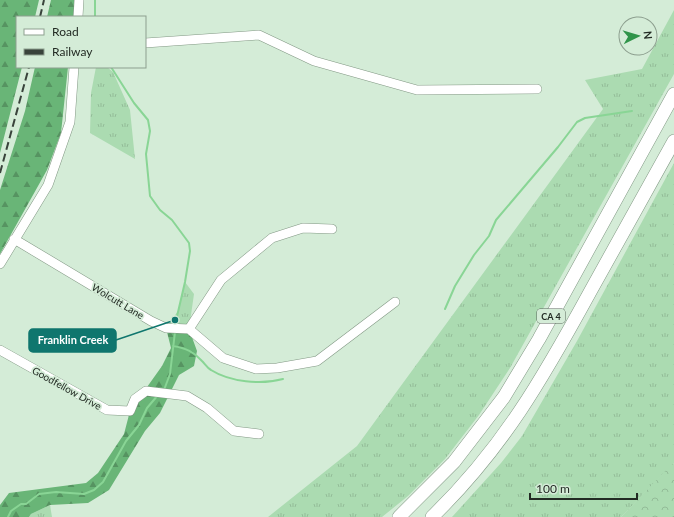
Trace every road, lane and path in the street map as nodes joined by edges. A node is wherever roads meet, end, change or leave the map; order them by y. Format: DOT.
graph roads {
  1 [pos="79,0"];
  2 [pos="78,16"];
  3 [pos="146,43"];
  4 [pos="74,68"];
  5 [pos="538,89"];
  6 [pos="674,94"];
  7 [pos="674,141"];
  8 [pos="332,229"];
  9 [pos="14,239"];
  10 [pos="0,264"];
  11 [pos="395,302"];
  12 [pos="189,329"];
  13 [pos="0,350"];
  14 [pos="259,434"];
  15 [pos="399,517"];
  16 [pos="432,517"];
  1 -- 2 [label="street"];
  3 -- 5 [label="street"];
  4 -- 9 [label="street"];
  6 -- 15 [label="highway, CA 4"];
  7 -- 16 [label="highway, CA 4"];
  8 -- 12 [label="street"];
  9 -- 10 [label="street"];
  9 -- 12 [label="street, Wolcutt Lane"];
  11 -- 12 [label="street"];
  13 -- 14 [label="street, Goodfellow Drive"];
}
